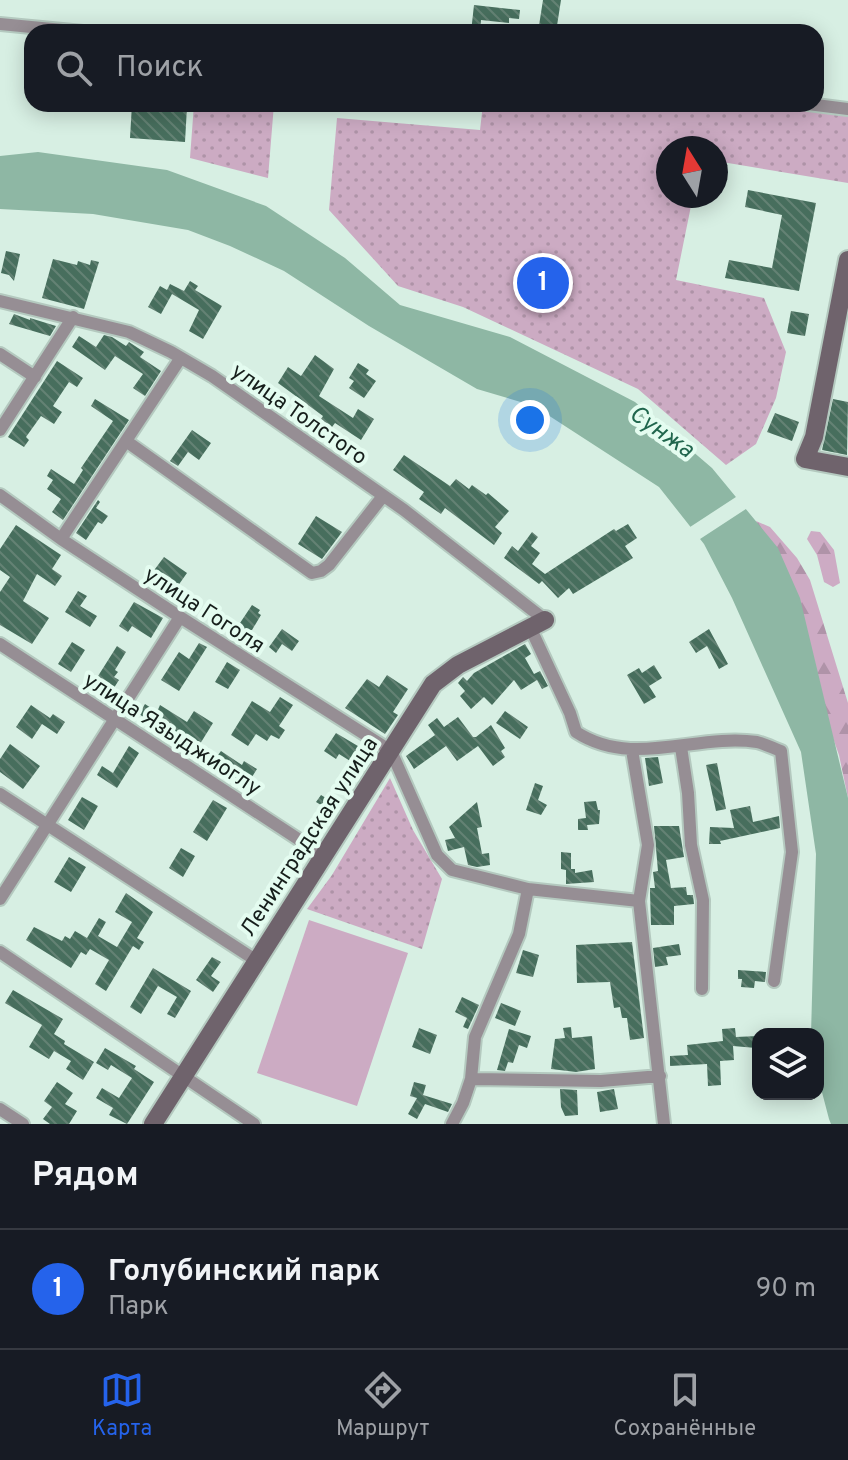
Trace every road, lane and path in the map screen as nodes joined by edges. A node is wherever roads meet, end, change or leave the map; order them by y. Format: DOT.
graph roads {
  1 [pos="0,24"];
  2 [pos="24,26"];
  3 [pos="824,106"];
  4 [pos="848,109"];
  5 [pos="848,260"];
  6 [pos="845,294"];
  7 [pos="0,301"];
  8 [pos="73,317"];
  9 [pos="0,354"];
  10 [pos="180,359"];
  11 [pos="35,377"];
  12 [pos="0,430"];
  13 [pos="126,441"];
  14 [pos="848,467"];
  15 [pos="0,495"];
  16 [pos="383,496"];
  17 [pos="61,539"];
  18 [pos="180,617"];
  19 [pos="538,624"];
  20 [pos="0,644"];
  21 [pos="115,718"];
  22 [pos="681,747"];
  23 [pos="632,750"];
  24 [pos="391,751"];
  25 [pos="0,794"];
  26 [pos="47,824"];
  27 [pos="324,856"];
  28 [pos="528,889"];
  29 [pos="0,899"];
  30 [pos="639,901"];
  31 [pos="0,952"];
  32 [pos="257,961"];
  33 [pos="774,981"];
  34 [pos="702,989"];
  35 [pos="184,1075"];
  36 [pos="660,1076"];
  37 [pos="471,1079"];
  38 [pos="0,1109"];
  39 [pos="23,1124"];
  40 [pos="153,1124"];
  41 [pos="254,1124"];
  42 [pos="452,1124"];
  43 [pos="664,1124"];
  1 -- 2 [label="street"];
  3 -- 4 [label="street"];
  5 -- 6 [label="main road"];
  6 -- 14 [label="main road"];
  7 -- 8 [label="street, улица Толстого"];
  8 -- 10 [label="street, улица Толстого"];
  8 -- 11 [label="street"];
  9 -- 11 [label="street"];
  10 -- 13 [label="street"];
  10 -- 16 [label="street, улица Толстого"];
  11 -- 12 [label="street"];
  13 -- 16 [label="street"];
  13 -- 17 [label="street"];
  15 -- 17 [label="street, улица Гоголя"];
  16 -- 19 [label="street, улица Толстого"];
  17 -- 18 [label="street, улица Гоголя"];
  18 -- 21 [label="street"];
  18 -- 24 [label="street, улица Гоголя"];
  19 -- 23 [label="street"];
  19 -- 24 [label="main road, Ленинградская улица"];
  20 -- 21 [label="street, улица Языджиоглу"];
  21 -- 26 [label="street"];
  21 -- 27 [label="street, улица Языджиоглу"];
  22 -- 23 [label="street"];
  22 -- 33 [label="street"];
  22 -- 34 [label="street"];
  23 -- 30 [label="street"];
  24 -- 27 [label="main road, Ленинградская улица"];
  24 -- 28 [label="street"];
  25 -- 26 [label="street"];
  26 -- 29 [label="street"];
  26 -- 32 [label="street"];
  27 -- 32 [label="main road, Ленинградская улица"];
  28 -- 30 [label="street"];
  28 -- 37 [label="street"];
  30 -- 36 [label="street"];
  31 -- 35 [label="street"];
  32 -- 35 [label="main road, Ленинградская улица"];
  35 -- 40 [label="main road, Ленинградская улица"];
  35 -- 41 [label="street"];
  36 -- 37 [label="street"];
  36 -- 43 [label="street"];
  37 -- 42 [label="street"];
  38 -- 39 [label="street"];
}
